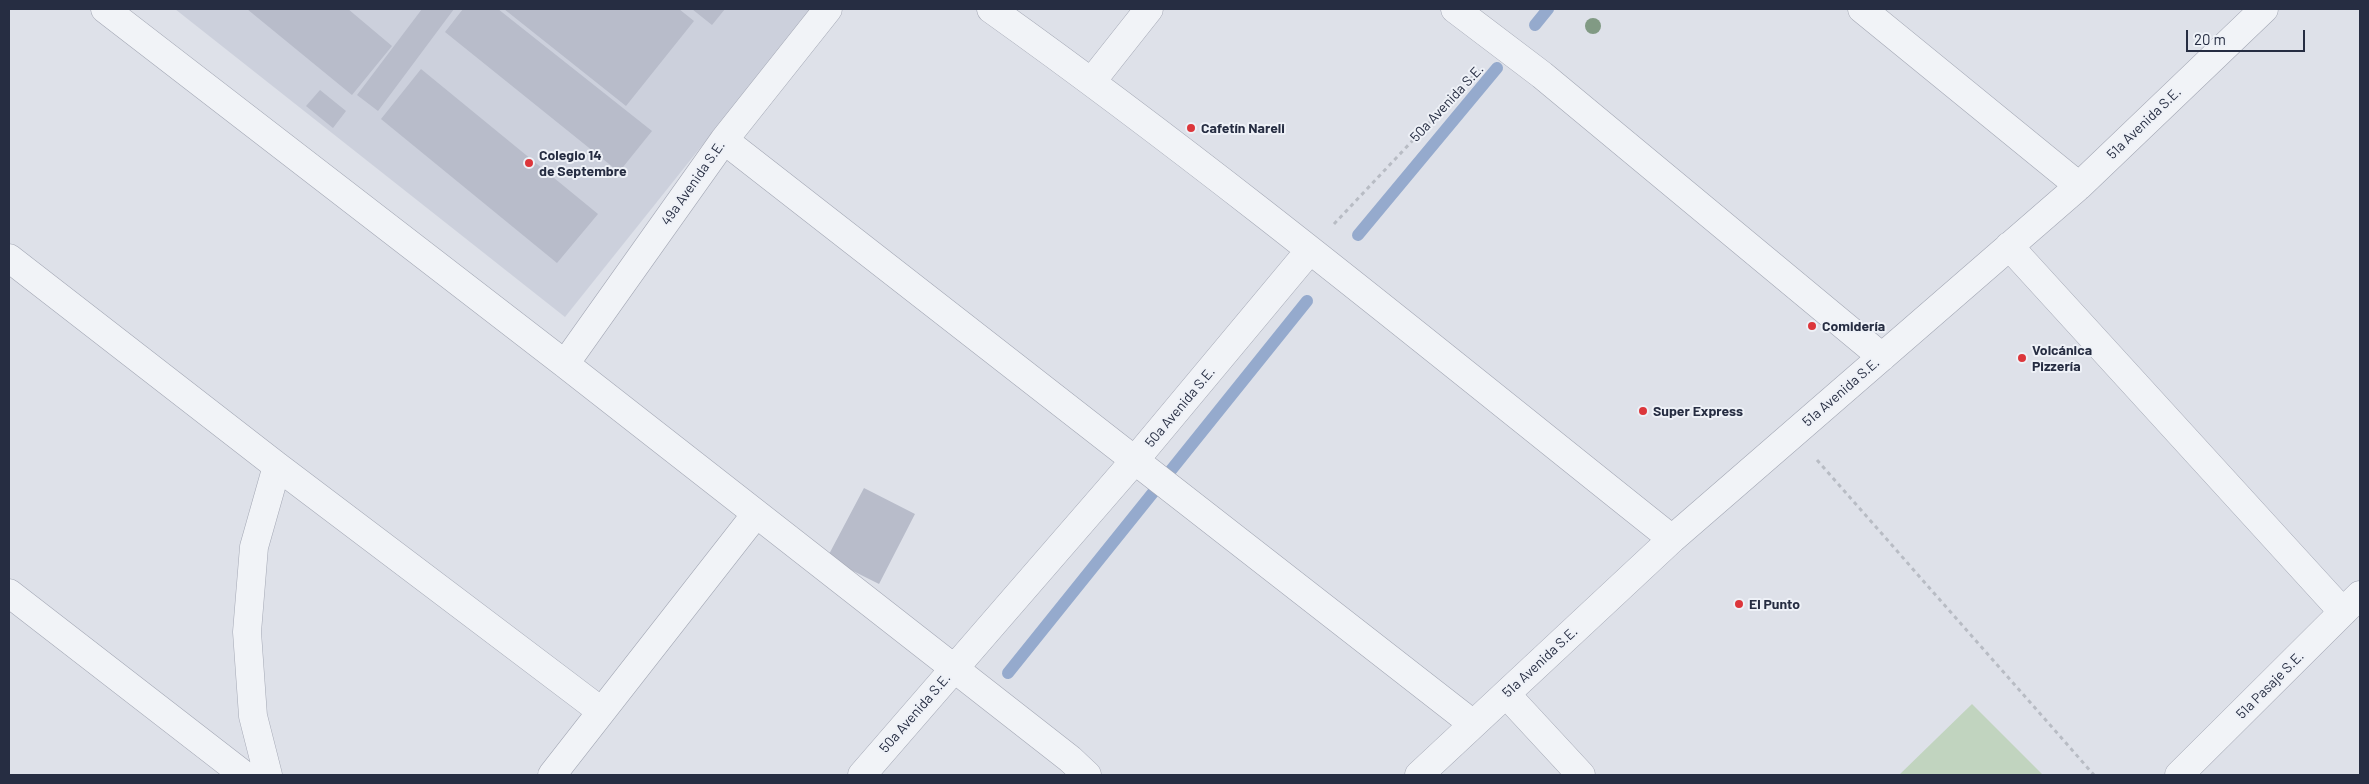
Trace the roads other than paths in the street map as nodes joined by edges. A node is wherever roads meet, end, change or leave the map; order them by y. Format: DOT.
graph roads {
  1 [pos="105,9"];
  2 [pos="828,9"];
  3 [pos="991,9"];
  4 [pos="1149,9"];
  5 [pos="1455,9"];
  6 [pos="1862,9"];
  7 [pos="2264,9"];
  8 [pos="1092,81"];
  9 [pos="724,140"];
  10 [pos="2078,186"];
  11 [pos="2009,246"];
  12 [pos="1310,250"];
  13 [pos="9,258"];
  14 [pos="1882,357"];
  15 [pos="564,364"];
  16 [pos="1140,464"];
  17 [pos="277,466"];
  18 [pos="756,514"];
  19 [pos="1672,538"];
  20 [pos="9,593"];
  21 [pos="2352,604"];
  22 [pos="954,668"];
  23 [pos="1506,694"];
  24 [pos="601,711"];
  25 [pos="1473,724"];
  26 [pos="244,775"];
  27 [pos="268,775"];
  28 [pos="552,775"];
  29 [pos="862,775"];
  30 [pos="1086,775"];
  31 [pos="1419,775"];
  32 [pos="1580,775"];
  33 [pos="2179,775"];
  1 -- 15 [label="street"];
  2 -- 9 [label="street, 49a Avenida S.E."];
  3 -- 8 [label="street"];
  4 -- 8 [label="street"];
  5 -- 14 [label="street"];
  6 -- 10 [label="street"];
  7 -- 10 [label="street, 51a Avenida S.E."];
  8 -- 12 [label="street"];
  9 -- 15 [label="street, 49a Avenida S.E."];
  9 -- 16 [label="street"];
  10 -- 11 [label="street, 51a Avenida S.E."];
  11 -- 14 [label="street, 51a Avenida S.E."];
  11 -- 21 [label="street"];
  12 -- 16 [label="street, 50a Avenida S.E."];
  12 -- 19 [label="street"];
  13 -- 17 [label="street"];
  14 -- 19 [label="street, 51a Avenida S.E."];
  15 -- 18 [label="street"];
  16 -- 22 [label="street, 50a Avenida S.E."];
  16 -- 25 [label="street"];
  17 -- 24 [label="street"];
  17 -- 27 [label="street"];
  18 -- 22 [label="street"];
  18 -- 24 [label="street"];
  19 -- 23 [label="street, 51a Avenida S.E."];
  20 -- 26 [label="street"];
  21 -- 33 [label="street, 51a Pasaje S.E."];
  22 -- 29 [label="street, 50a Avenida S.E."];
  22 -- 30 [label="street"];
  23 -- 25 [label="street, 51a Avenida S.E."];
  23 -- 32 [label="street"];
  24 -- 28 [label="street"];
  25 -- 31 [label="street, 51a Avenida S.E."];
}
